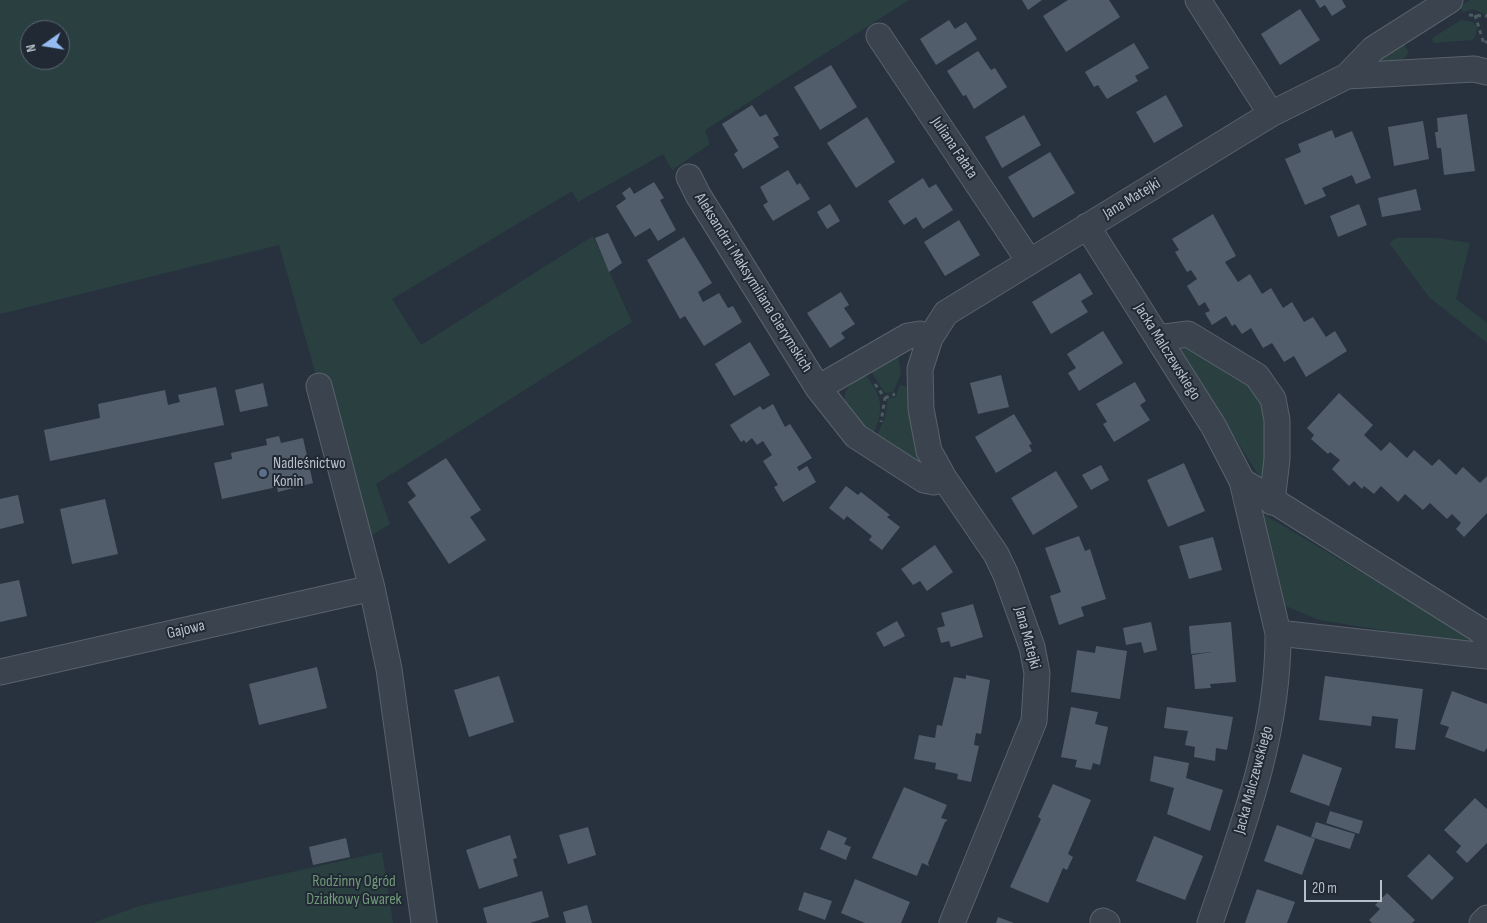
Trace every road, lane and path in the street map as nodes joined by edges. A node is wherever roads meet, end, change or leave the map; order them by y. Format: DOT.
graph roads {
  1 [pos="1198,0"];
  2 [pos="1450,0"];
  3 [pos="1475,15"];
  4 [pos="879,36"];
  5 [pos="1487,41"];
  6 [pos="1487,72"];
  7 [pos="1347,76"];
  8 [pos="1271,114"];
  9 [pos="689,177"];
  10 [pos="1087,226"];
  11 [pos="1029,261"];
  12 [pos="930,338"];
  13 [pos="1158,338"];
  14 [pos="872,379"];
  15 [pos="319,386"];
  16 [pos="818,388"];
  17 [pos="879,427"];
  18 [pos="944,478"];
  19 [pos="1242,481"];
  20 [pos="1272,502"];
  21 [pos="372,588"];
  22 [pos="1278,633"];
  23 [pos="1487,637"];
  24 [pos="1487,656"];
  25 [pos="0,672"];
  26 [pos="1487,918"];
  27 [pos="424,923"];
  28 [pos="952,923"];
  29 [pos="1210,923"];
  30 [pos="1482,923"];
  1 -- 8 [label="street"];
  2 -- 7 [label="street, Jana Matejki"];
  3 -- 5 [label="path"];
  4 -- 11 [label="street, Juliana Fałata"];
  6 -- 7 [label="street, Jana Matejki"];
  7 -- 8 [label="street, Jana Matejki"];
  8 -- 10 [label="street, Jana Matejki"];
  9 -- 16 [label="street, Aleksandra i Maksymiliana Gierymskich"];
  10 -- 11 [label="street, Jana Matejki"];
  10 -- 13 [label="street, Jacka Malczewskiego"];
  11 -- 12 [label="street, Jana Matejki"];
  12 -- 16 [label="street"];
  12 -- 18 [label="street, Jana Matejki"];
  13 -- 19 [label="street, Jacka Malczewskiego"];
  13 -- 20 [label="street"];
  14 -- 17 [label="path"];
  15 -- 21 [label="street"];
  16 -- 18 [label="street"];
  18 -- 28 [label="street, Jana Matejki"];
  19 -- 20 [label="street, Jacka Malczewskiego"];
  19 -- 22 [label="street, Jacka Malczewskiego"];
  20 -- 23 [label="street, Jacka Malczewskiego"];
  21 -- 25 [label="street, Gajowa"];
  21 -- 27 [label="street"];
  22 -- 24 [label="street"];
  22 -- 29 [label="street, Jacka Malczewskiego"];
  26 -- 30 [label="street"];
}
